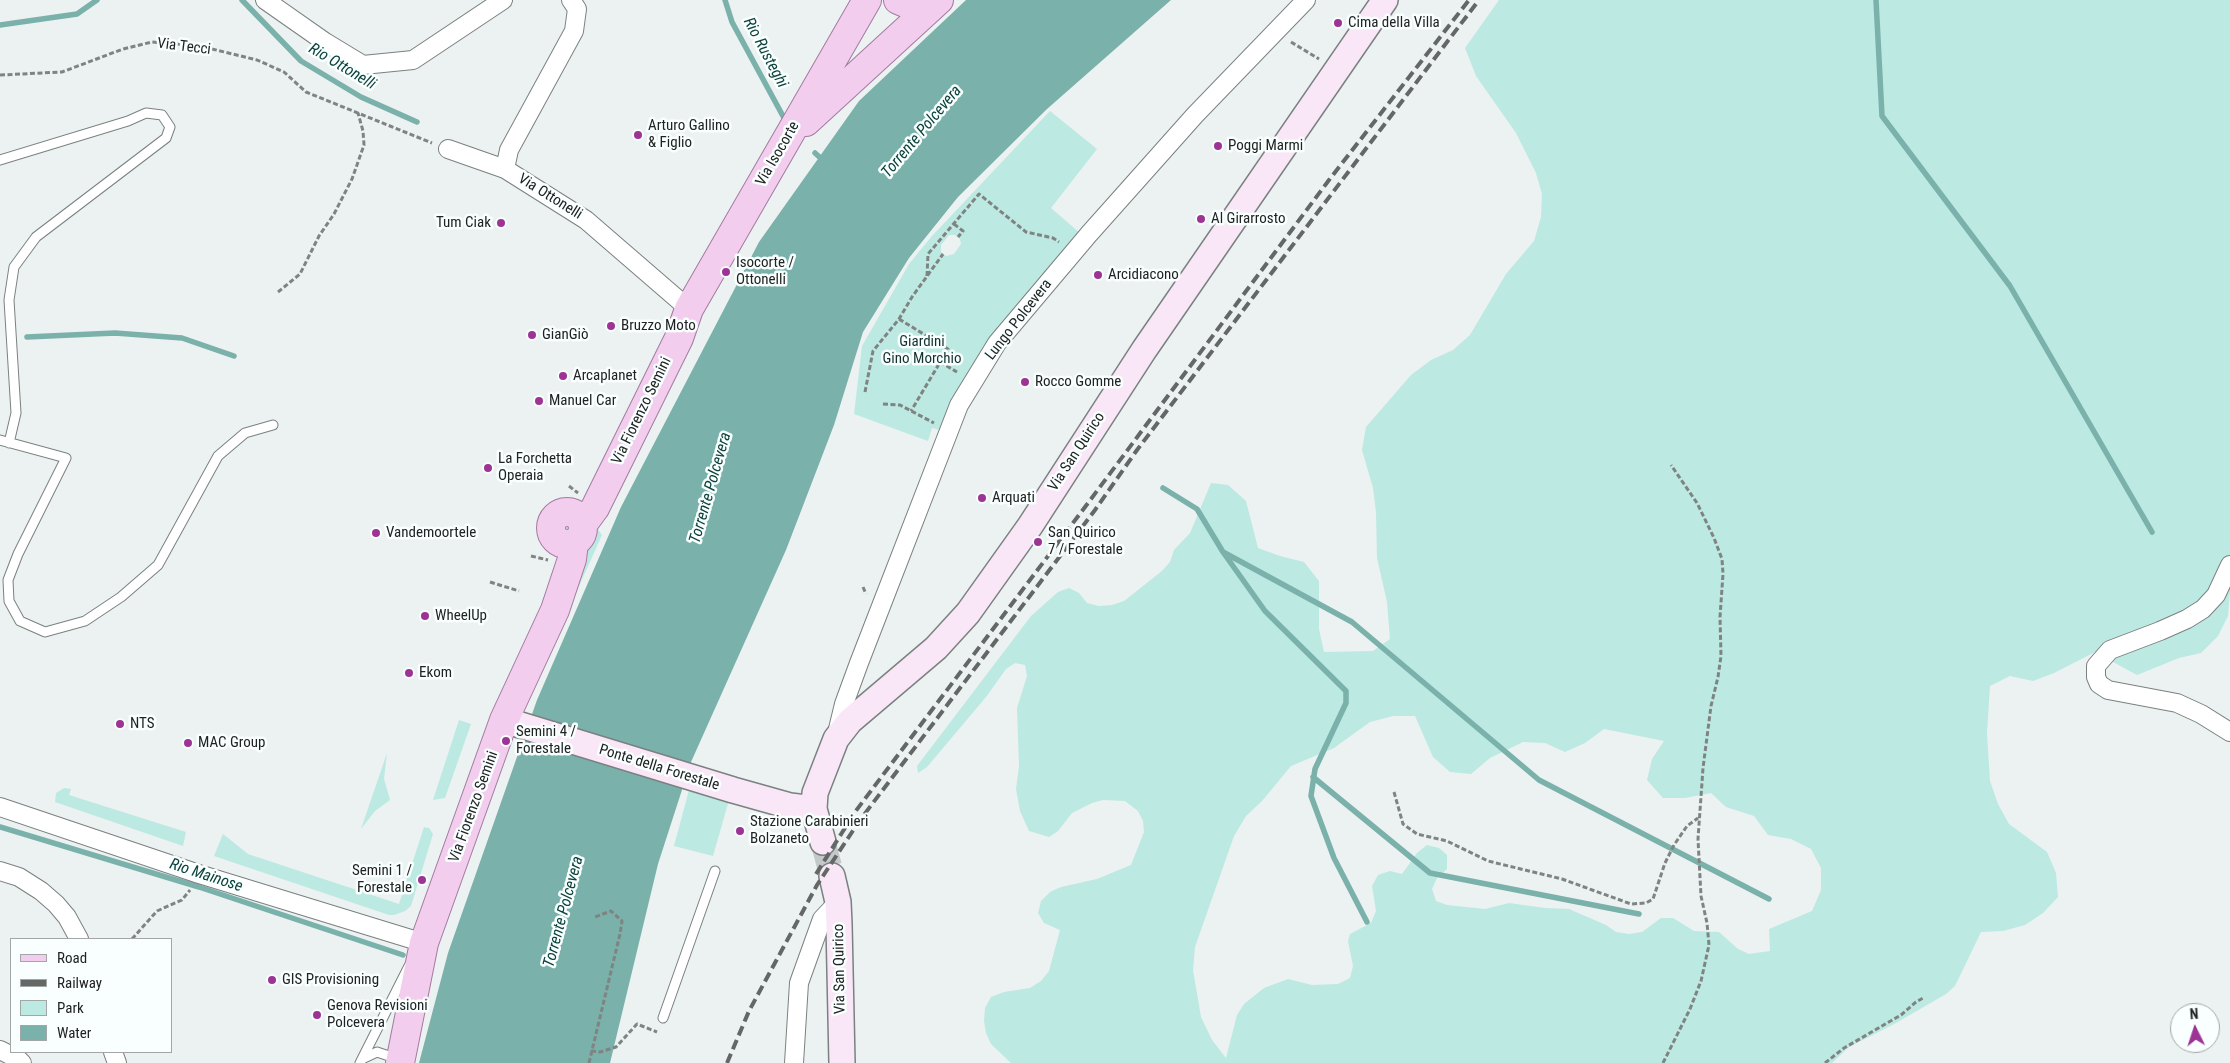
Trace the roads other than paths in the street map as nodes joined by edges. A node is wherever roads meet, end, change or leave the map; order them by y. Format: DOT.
graph roads {
  1 [pos="265,0"];
  2 [pos="503,0"];
  3 [pos="571,0"];
  4 [pos="867,0"];
  5 [pos="898,0"];
  6 [pos="1306,0"];
  7 [pos="1385,0"];
  8 [pos="936,3"];
  9 [pos="786,140"];
  10 [pos="448,149"];
  11 [pos="0,160"];
  12 [pos="505,169"];
  13 [pos="689,309"];
  14 [pos="273,425"];
  15 [pos="4,442"];
  16 [pos="2230,565"];
  17 [pos="516,724"];
  18 [pos="2230,732"];
  19 [pos="836,739"];
  20 [pos="0,807"];
  21 [pos="814,809"];
  22 [pos="823,842"];
  23 [pos="0,870"];
  24 [pos="715,871"];
  25 [pos="832,876"];
  26 [pos="838,902"];
  27 [pos="78,938"];
  28 [pos="424,943"];
  29 [pos="663,1018"];
  30 [pos="0,1050"];
  31 [pos="361,1061"];
  32 [pos="22,1063"];
  33 [pos="394,1063"];
  34 [pos="400,1063"];
  35 [pos="794,1063"];
  36 [pos="842,1063"];
  1 -- 2 [label="street"];
  3 -- 12 [label="street, Via Ottonelli"];
  4 -- 9 [label="main road, Via Isocorte"];
  5 -- 8 [label="main road"];
  6 -- 19 [label="street, Lungo Polcevera"];
  7 -- 19 [label="main road, Via San Quirico"];
  8 -- 9 [label="main road"];
  9 -- 13 [label="main road, Via Isocorte"];
  10 -- 12 [label="street"];
  11 -- 15 [label="lane"];
  12 -- 13 [label="street, Via Ottonelli"];
  13 -- 17 [label="main road, Via Fiorenzo Semini"];
  14 -- 15 [label="lane"];
  16 -- 18 [label="street"];
  17 -- 21 [label="main road, Ponte della Forestale"];
  17 -- 28 [label="main road, Via Fiorenzo Semini"];
  19 -- 21 [label="main road, Via San Quirico"];
  20 -- 28 [label="street"];
  21 -- 22 [label="main road, Via San Quirico"];
  23 -- 27 [label="street"];
  24 -- 29 [label="lane"];
  25 -- 26 [label="main road, Via San Quirico"];
  26 -- 35 [label="street"];
  26 -- 36 [label="main road, Via San Quirico"];
  28 -- 31 [label="lane"];
  28 -- 34 [label="main road, Via Fiorenzo Semini"];
  30 -- 32 [label="street"];
  31 -- 33 [label="lane"];
}
